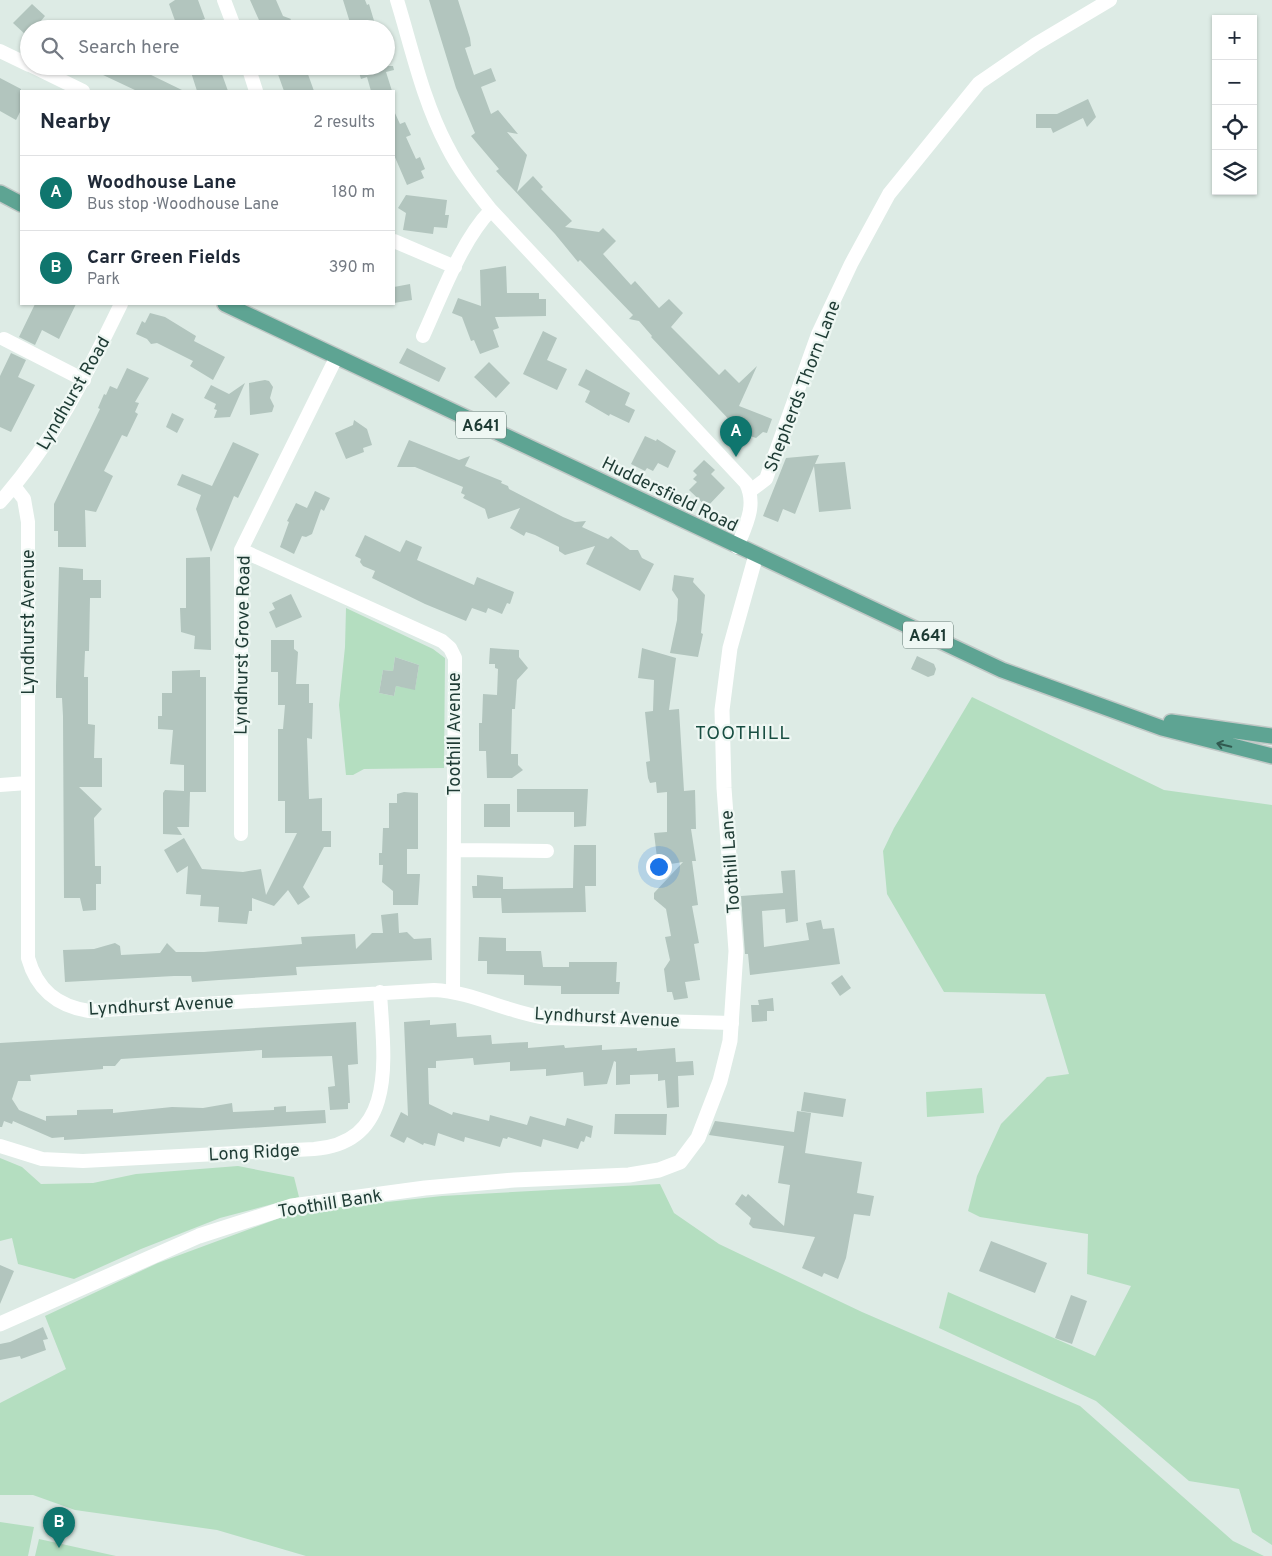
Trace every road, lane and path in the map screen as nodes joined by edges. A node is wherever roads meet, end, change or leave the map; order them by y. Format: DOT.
graph roads {
  1 [pos="224,0"];
  2 [pos="397,0"];
  3 [pos="1110,0"];
  4 [pos="231,20"];
  5 [pos="0,51"];
  6 [pos="20,61"];
  7 [pos="49,75"];
  8 [pos="251,75"];
  9 [pos="81,90"];
  10 [pos="256,90"];
  11 [pos="0,193"];
  12 [pos="20,203"];
  13 [pos="490,210"];
  14 [pos="395,241"];
  15 [pos="455,267"];
  16 [pos="121,305"];
  17 [pos="227,305"];
  18 [pos="423,336"];
  19 [pos="4,339"];
  20 [pos="336,358"];
  21 [pos="84,380"];
  22 [pos="14,486"];
  23 [pos="750,491"];
  24 [pos="0,502"];
  25 [pos="737,546"];
  26 [pos="241,550"];
  27 [pos="756,555"];
  28 [pos="1103,708"];
  29 [pos="1272,736"];
  30 [pos="1272,756"];
  31 [pos="28,784"];
  32 [pos="0,785"];
  33 [pos="241,834"];
  34 [pos="454,850"];
  35 [pos="547,851"];
  36 [pos="453,991"];
  37 [pos="380,992"];
  38 [pos="732,1023"];
  39 [pos="0,1146"];
  40 [pos="680,1162"];
  41 [pos="0,1324"];
  1 -- 4 [label="street"];
  2 -- 13 [label="street"];
  3 -- 23 [label="street, Shepherds Thorn Lane"];
  5 -- 6 [label="street"];
  7 -- 9 [label="street"];
  8 -- 10 [label="street"];
  11 -- 12 [label="main road"];
  13 -- 15 [label="street"];
  13 -- 23 [label="street"];
  14 -- 15 [label="street"];
  15 -- 18 [label="street"];
  16 -- 21 [label="street, Lyndhurst Road"];
  17 -- 20 [label="main road, Huddersfield Road / A641"];
  19 -- 21 [label="street"];
  20 -- 25 [label="main road, Huddersfield Road / A641"];
  20 -- 26 [label="street, Lyndhurst Grove Road"];
  21 -- 22 [label="street, Lyndhurst Road"];
  22 -- 24 [label="street, Lyndhurst Road"];
  22 -- 31 [label="street, Lyndhurst Avenue"];
  23 -- 25 [label="street"];
  25 -- 27 [label="main road, Huddersfield Road / A641"];
  26 -- 33 [label="street, Lyndhurst Grove Road"];
  26 -- 34 [label="street, Toothill Avenue"];
  27 -- 28 [label="main road, Huddersfield Road / A641"];
  27 -- 38 [label="street, Toothill Lane"];
  28 -- 29 [label="main road, Huddersfield Road / A641"];
  30 -- 28 [label="main road, Huddersfield Road / A641, one-way"];
  31 -- 32 [label="street"];
  31 -- 37 [label="street, Lyndhurst Avenue"];
  34 -- 35 [label="street"];
  34 -- 36 [label="street, Toothill Avenue"];
  36 -- 37 [label="street, Lyndhurst Avenue"];
  36 -- 38 [label="street, Lyndhurst Avenue"];
  37 -- 39 [label="street, Long Ridge"];
  38 -- 40 [label="street, Toothill Lane"];
  40 -- 41 [label="street, Toothill Bank"];
}
